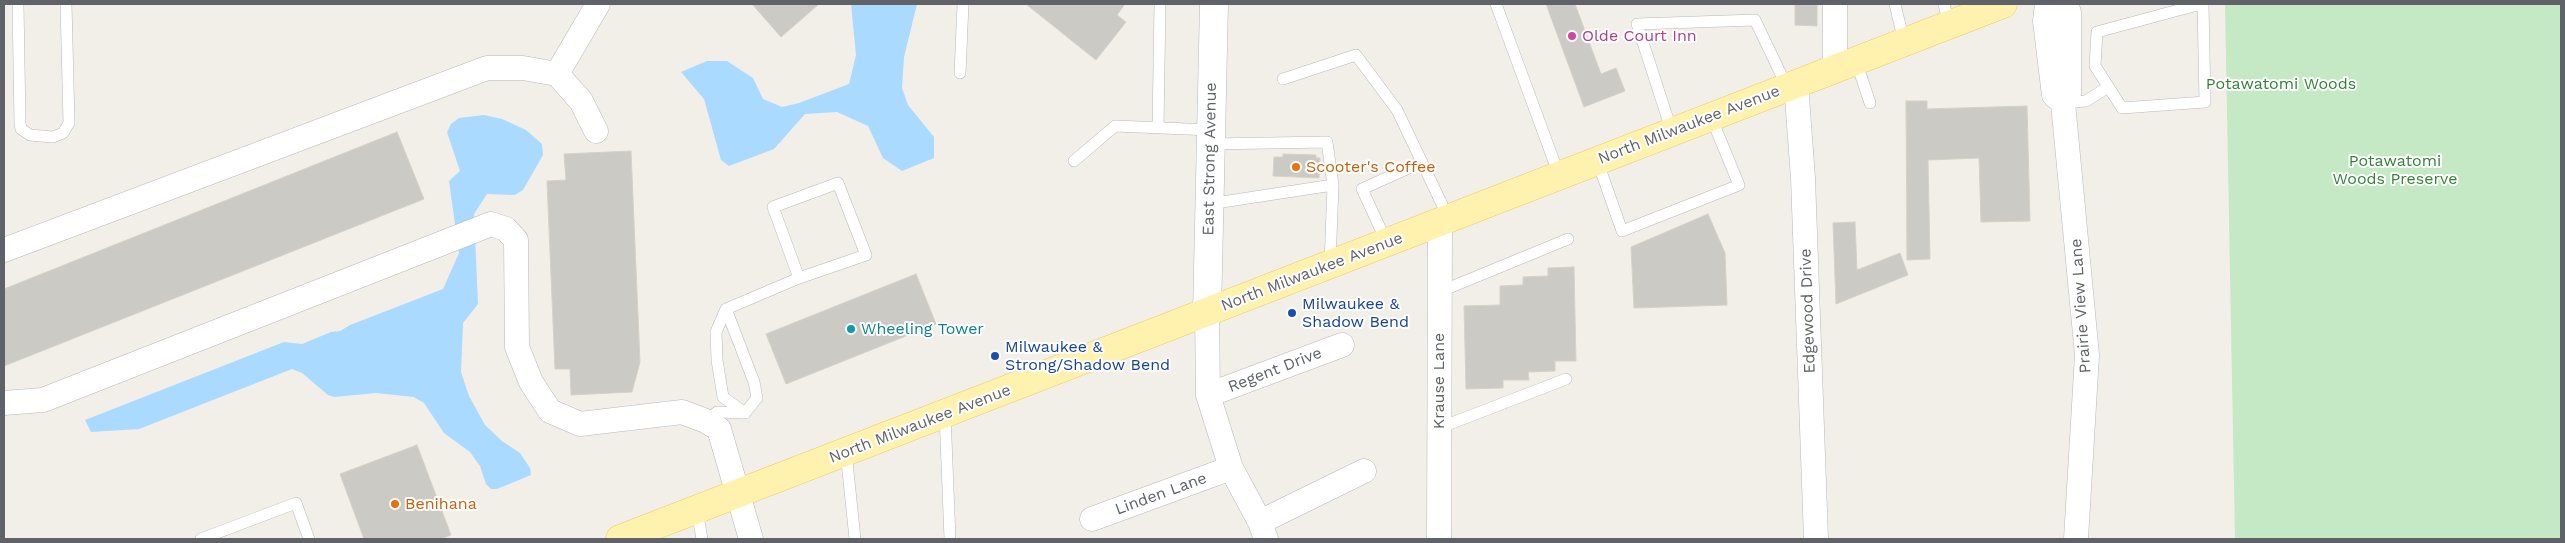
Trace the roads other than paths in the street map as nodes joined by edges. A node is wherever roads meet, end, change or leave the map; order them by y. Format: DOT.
graph roads {
  1 [pos="18,4"];
  2 [pos="66,4"];
  3 [pos="598,4"];
  4 [pos="963,4"];
  5 [pos="1160,4"];
  6 [pos="1214,4"];
  7 [pos="1496,4"];
  8 [pos="1834,4"];
  9 [pos="1894,4"];
  10 [pos="2003,4"];
  11 [pos="2047,4"];
  12 [pos="2063,4"];
  13 [pos="2202,4"];
  14 [pos="1946,14"];
  15 [pos="1904,42"];
  16 [pos="1845,65"];
  17 [pos="960,73"];
  18 [pos="557,74"];
  19 [pos="1283,79"];
  20 [pos="1792,86"];
  21 [pos="2108,87"];
  22 [pos="1870,103"];
  23 [pos="2062,103"];
  24 [pos="1711,117"];
  25 [pos="1158,128"];
  26 [pos="596,131"];
  27 [pos="1672,132"];
  28 [pos="1211,137"];
  29 [pos="1597,160"];
  30 [pos="1074,161"];
  31 [pos="1422,162"];
  32 [pos="1559,175"];
  33 [pos="1333,185"];
  34 [pos="1209,204"];
  35 [pos="1444,221"];
  36 [pos="1568,240"];
  37 [pos="1386,243"];
  38 [pos="4,250"];
  39 [pos="1330,265"];
  40 [pos="799,278"];
  41 [pos="1439,292"];
  42 [pos="726,310"];
  43 [pos="1207,313"];
  44 [pos="1342,345"];
  45 [pos="1566,379"];
  46 [pos="1208,395"];
  47 [pos="4,403"];
  48 [pos="745,413"];
  49 [pos="945,414"];
  50 [pos="706,421"];
  51 [pos="1439,428"];
  52 [pos="846,452"];
  53 [pos="1231,468"];
  54 [pos="1364,470"];
  55 [pos="736,495"];
  56 [pos="697,510"];
  57 [pos="1092,519"];
  58 [pos="1263,531"];
  59 [pos="201,539"];
  60 [pos="309,539"];
  61 [pos="620,539"];
  62 [pos="702,539"];
  63 [pos="751,539"];
  64 [pos="856,539"];
  65 [pos="950,539"];
  66 [pos="1439,539"];
  67 [pos="1816,539"];
  68 [pos="2076,539"];
  1 -- 2 [label="lane"];
  3 -- 18 [label="street"];
  4 -- 17 [label="lane"];
  5 -- 25 [label="lane"];
  6 -- 28 [label="street, East Strong Avenue"];
  7 -- 32 [label="lane"];
  8 -- 16 [label="street"];
  9 -- 15 [label="lane"];
  10 -- 14 [label="main road, North Milwaukee Avenue"];
  11 -- 23 [label="street, Prairie View Lane"];
  12 -- 23 [label="street, Prairie View Lane"];
  13 -- 21 [label="lane"];
  13 -- 21 [label="lane"];
  14 -- 15 [label="main road, North Milwaukee Avenue"];
  15 -- 16 [label="main road, North Milwaukee Avenue"];
  16 -- 20 [label="main road, North Milwaukee Avenue"];
  16 -- 22 [label="lane"];
  18 -- 26 [label="street"];
  18 -- 38 [label="street"];
  19 -- 31 [label="lane"];
  20 -- 24 [label="main road, North Milwaukee Avenue"];
  20 -- 27 [label="lane"];
  20 -- 67 [label="street, Edgewood Drive"];
  21 -- 23 [label="lane"];
  23 -- 68 [label="street, Prairie View Lane"];
  24 -- 27 [label="main road, North Milwaukee Avenue"];
  24 -- 29 [label="lane"];
  25 -- 28 [label="lane"];
  25 -- 30 [label="lane"];
  27 -- 29 [label="main road, North Milwaukee Avenue"];
  28 -- 33 [label="lane"];
  28 -- 34 [label="street, East Strong Avenue"];
  29 -- 32 [label="main road, North Milwaukee Avenue"];
  31 -- 35 [label="lane"];
  31 -- 37 [label="lane"];
  32 -- 35 [label="main road, North Milwaukee Avenue"];
  33 -- 34 [label="lane"];
  33 -- 39 [label="lane"];
  34 -- 43 [label="street, East Strong Avenue"];
  35 -- 37 [label="main road, North Milwaukee Avenue"];
  35 -- 41 [label="street, Krause Lane"];
  36 -- 41 [label="lane"];
  37 -- 39 [label="main road, North Milwaukee Avenue"];
  39 -- 43 [label="main road, North Milwaukee Avenue"];
  40 -- 40 [label="lane"];
  40 -- 42 [label="lane"];
  41 -- 51 [label="street, Krause Lane"];
  42 -- 48 [label="lane"];
  42 -- 48 [label="lane"];
  43 -- 46 [label="street"];
  43 -- 49 [label="main road, North Milwaukee Avenue"];
  44 -- 46 [label="street, Regent Drive"];
  45 -- 51 [label="lane"];
  46 -- 53 [label="street"];
  47 -- 50 [label="street"];
  48 -- 50 [label="lane"];
  49 -- 52 [label="main road, North Milwaukee Avenue"];
  49 -- 65 [label="lane"];
  50 -- 55 [label="street"];
  51 -- 66 [label="street, Krause Lane"];
  52 -- 55 [label="main road, North Milwaukee Avenue"];
  52 -- 64 [label="lane"];
  53 -- 57 [label="street, Linden Lane"];
  53 -- 58 [label="street"];
  54 -- 58 [label="street"];
  55 -- 56 [label="main road, North Milwaukee Avenue"];
  55 -- 63 [label="street"];
  56 -- 61 [label="main road, North Milwaukee Avenue"];
  56 -- 62 [label="lane"];
  59 -- 60 [label="lane"];
}
